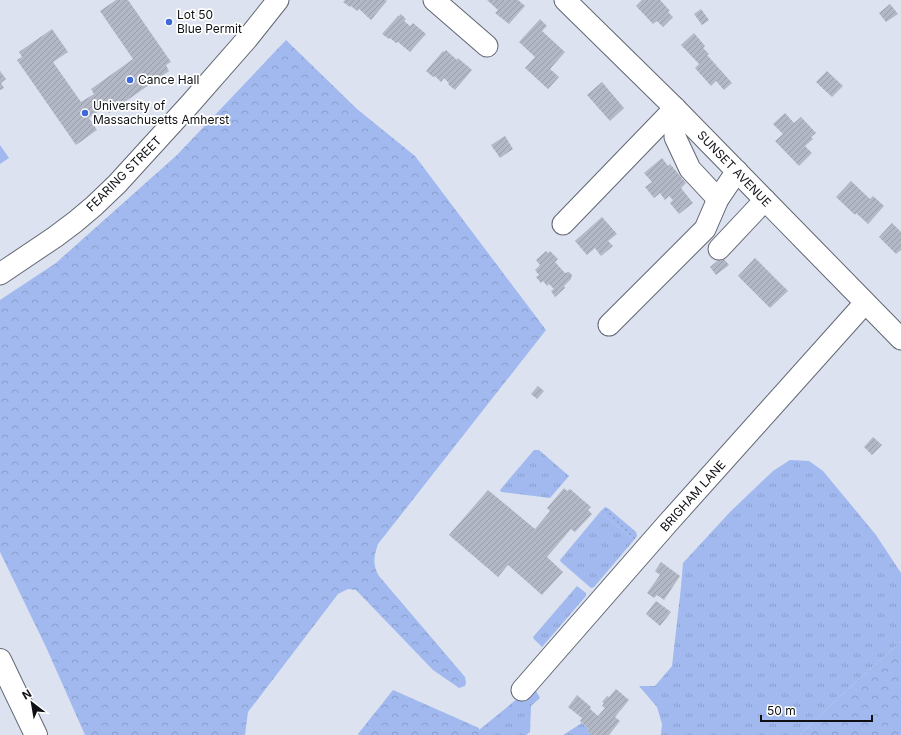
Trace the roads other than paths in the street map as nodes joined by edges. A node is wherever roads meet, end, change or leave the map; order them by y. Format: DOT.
graph roads {
  1 [pos="278,0"];
  2 [pos="565,0"];
  3 [pos="441,2"];
  4 [pos="487,46"];
  5 [pos="675,108"];
  6 [pos="737,171"];
  7 [pos="718,199"];
  8 [pos="765,200"];
  9 [pos="563,224"];
  10 [pos="719,249"];
  11 [pos="3,266"];
  12 [pos="865,303"];
  13 [pos="609,326"];
  14 [pos="901,339"];
  15 [pos="0,660"];
  16 [pos="522,690"];
  17 [pos="36,735"];
  1 -- 11 [label="street, FEARING STREET"];
  2 -- 5 [label="street, SUNSET AVENUE"];
  3 -- 4 [label="street"];
  5 -- 6 [label="street, SUNSET AVENUE"];
  5 -- 7 [label="street"];
  5 -- 9 [label="street"];
  6 -- 7 [label="street"];
  6 -- 8 [label="street, SUNSET AVENUE"];
  7 -- 13 [label="street"];
  8 -- 10 [label="street"];
  8 -- 12 [label="street, SUNSET AVENUE"];
  12 -- 14 [label="street, SUNSET AVENUE"];
  12 -- 16 [label="street, BRIGHAM LANE"];
  15 -- 17 [label="main road"];
}
